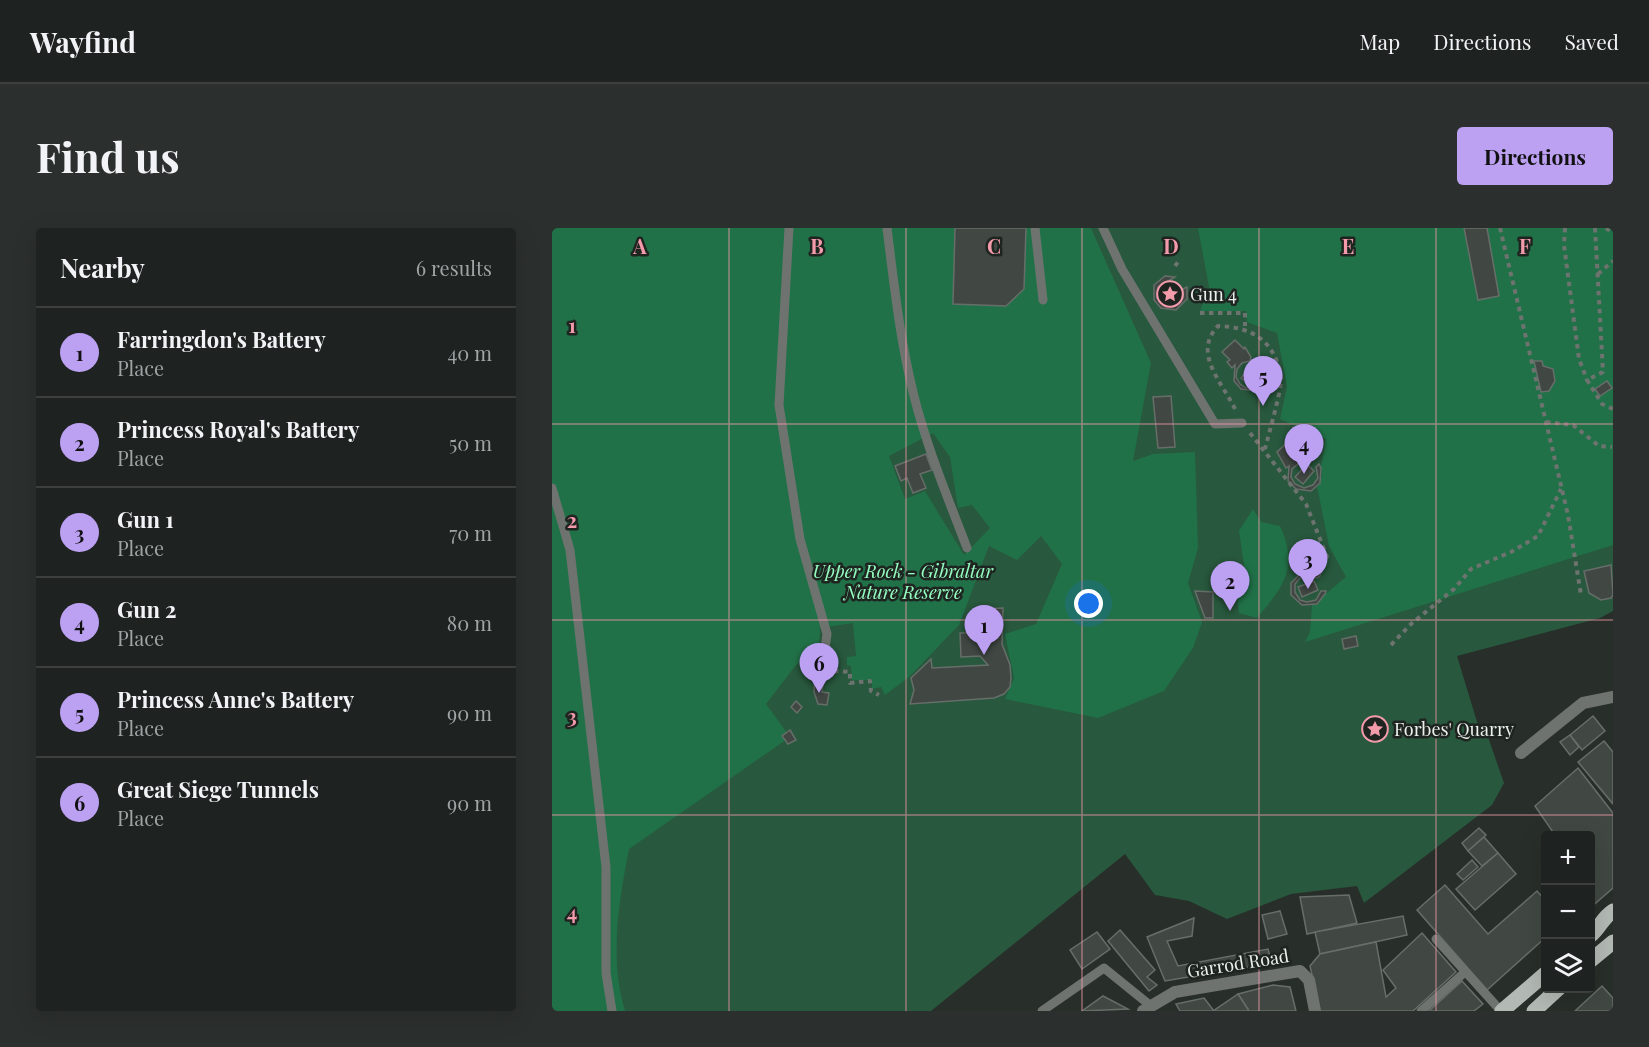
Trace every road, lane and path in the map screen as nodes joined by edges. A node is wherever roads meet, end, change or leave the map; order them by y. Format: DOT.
graph roads {
  1 [pos="789,228"];
  2 [pos="887,228"];
  3 [pos="1035,228"];
  4 [pos="1103,228"];
  5 [pos="1500,228"];
  6 [pos="1565,228"];
  7 [pos="1595,228"];
  8 [pos="1606,228"];
  9 [pos="1613,232"];
  10 [pos="1613,261"];
  11 [pos="1598,275"];
  12 [pos="1043,300"];
  13 [pos="1200,313"];
  14 [pos="1245,326"];
  15 [pos="1587,380"];
  16 [pos="1613,409"];
  17 [pos="1546,422"];
  18 [pos="1242,423"];
  19 [pos="1613,448"];
  20 [pos="1265,449"];
  21 [pos="552,488"];
  22 [pos="1562,489"];
  23 [pos="967,548"];
  24 [pos="1328,559"];
  25 [pos="1581,595"];
  26 [pos="1391,645"];
  27 [pos="823,663"];
  28 [pos="850,672"];
  29 [pos="879,694"];
  30 [pos="1612,697"];
  31 [pos="1521,753"];
  32 [pos="1613,911"];
  33 [pos="1595,931"];
  34 [pos="1595,935"];
  35 [pos="1436,939"];
  36 [pos="1613,943"];
  37 [pos="1595,957"];
  38 [pos="1465,972"];
  39 [pos="1541,977"];
  40 [pos="1554,993"];
  41 [pos="1147,1008"];
  42 [pos="612,1011"];
  43 [pos="1042,1011"];
  44 [pos="1315,1011"];
  45 [pos="1421,1011"];
  46 [pos="1501,1011"];
  47 [pos="1534,1011"];
  1 -- 27 [label="lane"];
  2 -- 23 [label="lane"];
  3 -- 12 [label="lane"];
  4 -- 18 [label="lane"];
  5 -- 17 [label="path"];
  6 -- 15 [label="path"];
  7 -- 11 [label="path"];
  8 -- 9 [label="path"];
  10 -- 11 [label="path"];
  11 -- 15 [label="path"];
  13 -- 14 [label="path"];
  15 -- 16 [label="path"];
  17 -- 19 [label="path"];
  17 -- 22 [label="path"];
  18 -- 20 [label="path"];
  18 -- 20 [label="path"];
  20 -- 24 [label="path"];
  21 -- 42 [label="lane"];
  22 -- 25 [label="path"];
  22 -- 26 [label="path"];
  28 -- 29 [label="path"];
  30 -- 31 [label="street"];
  32 -- 33 [label="main road"];
  34 -- 36 [label="main road"];
  35 -- 38 [label="lane"];
  36 -- 37 [label="main road"];
  38 -- 45 [label="lane"];
  38 -- 46 [label="lane"];
  39 -- 46 [label="main road"];
  40 -- 47 [label="main road"];
  41 -- 43 [label="lane"];
  41 -- 44 [label="street, Garrod Road"];
}
